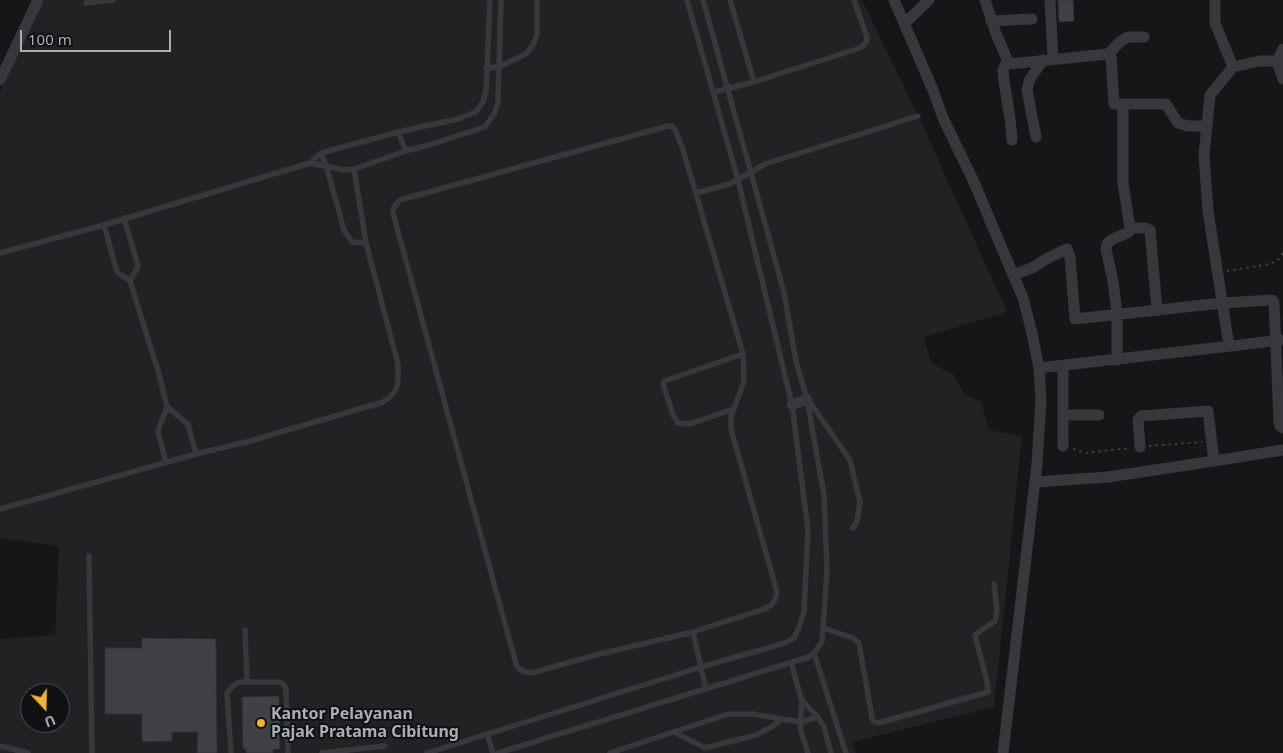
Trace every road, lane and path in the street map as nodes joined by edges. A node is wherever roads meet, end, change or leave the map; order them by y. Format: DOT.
graph roads {
  1 [pos="38,0"];
  2 [pos="113,0"];
  3 [pos="490,0"];
  4 [pos="501,0"];
  5 [pos="537,0"];
  6 [pos="687,0"];
  7 [pos="703,0"];
  8 [pos="730,0"];
  9 [pos="854,0"];
  10 [pos="894,0"];
  11 [pos="929,0"];
  12 [pos="986,0"];
  13 [pos="1050,0"];
  14 [pos="1215,0"];
  15 [pos="86,3"];
  16 [pos="1032,19"];
  17 [pos="991,21"];
  18 [pos="904,24"];
  19 [pos="1144,36"];
  20 [pos="1283,50"];
  21 [pos="1108,54"];
  22 [pos="1048,59"];
  23 [pos="1277,61"];
  24 [pos="1007,62"];
  25 [pos="498,67"];
  26 [pos="1234,67"];
  27 [pos="486,68"];
  28 [pos="1283,78"];
  29 [pos="0,80"];
  30 [pos="754,82"];
  31 [pos="728,87"];
  32 [pos="714,92"];
  33 [pos="1123,104"];
  34 [pos="918,116"];
  35 [pos="1207,126"];
  36 [pos="398,132"];
  37 [pos="1036,137"];
  38 [pos="1012,140"];
  39 [pos="406,151"];
  40 [pos="321,153"];
  41 [pos="310,163"];
  42 [pos="326,165"];
  43 [pos="354,169"];
  44 [pos="750,171"];
  45 [pos="738,180"];
  46 [pos="696,193"];
  47 [pos="124,218"];
  48 [pos="104,225"];
  49 [pos="1130,228"];
  50 [pos="366,243"];
  51 [pos="0,253"];
  52 [pos="1283,253"];
  53 [pos="1217,272"];
  54 [pos="1013,275"];
  55 [pos="130,281"];
  56 [pos="1222,303"];
  57 [pos="1157,310"];
  58 [pos="1117,314"];
  59 [pos="1279,340"];
  60 [pos="1229,346"];
  61 [pos="743,354"];
  62 [pos="1117,360"];
  63 [pos="1063,366"];
  64 [pos="1039,368"];
  65 [pos="1280,385"];
  66 [pos="807,399"];
  67 [pos="792,405"];
  68 [pos="167,407"];
  69 [pos="734,409"];
  70 [pos="1099,414"];
  71 [pos="1064,415"];
  72 [pos="1283,428"];
  73 [pos="1211,441"];
  74 [pos="1063,446"];
  75 [pos="1140,447"];
  76 [pos="1283,450"];
  77 [pos="196,454"];
  78 [pos="1214,461"];
  79 [pos="166,463"];
  80 [pos="1035,482"];
  81 [pos="0,509"];
  82 [pos="853,528"];
  83 [pos="89,556"];
  84 [pos="994,584"];
  85 [pos="823,628"];
  86 [pos="245,630"];
  87 [pos="693,632"];
  88 [pos="814,653"];
  89 [pos="791,663"];
  90 [pos="701,667"];
  91 [pos="247,682"];
  92 [pos="706,689"];
  93 [pos="802,701"];
  94 [pos="818,717"];
  95 [pos="782,719"];
  96 [pos="800,722"];
  97 [pos="674,732"];
  98 [pos="487,734"];
  99 [pos="0,746"];
  100 [pos="385,746"];
  101 [pos="510,751"];
  102 [pos="28,753"];
  103 [pos="92,753"];
  104 [pos="230,753"];
  105 [pos="288,753"];
  106 [pos="322,753"];
  107 [pos="427,753"];
  108 [pos="493,753"];
  109 [pos="498,753"];
  110 [pos="610,753"];
  111 [pos="808,753"];
  112 [pos="831,753"];
  113 [pos="846,753"];
  114 [pos="1003,753"];
  1 -- 29 [label="street"];
  2 -- 15 [label="lane"];
  3 -- 27 [label="lane"];
  4 -- 25 [label="lane"];
  5 -- 25 [label="lane"];
  6 -- 32 [label="lane"];
  7 -- 31 [label="lane"];
  8 -- 30 [label="lane"];
  9 -- 30 [label="lane"];
  10 -- 18 [label="street"];
  11 -- 18 [label="street"];
  12 -- 17 [label="street"];
  13 -- 22 [label="street"];
  14 -- 26 [label="street"];
  16 -- 17 [label="street"];
  17 -- 24 [label="street"];
  18 -- 54 [label="street"];
  19 -- 21 [label="street"];
  20 -- 23 [label="street"];
  21 -- 22 [label="street"];
  21 -- 33 [label="street"];
  22 -- 24 [label="street"];
  22 -- 37 [label="street"];
  23 -- 26 [label="street"];
  23 -- 28 [label="street"];
  24 -- 38 [label="street"];
  25 -- 27 [label="lane"];
  25 -- 39 [label="lane"];
  26 -- 35 [label="street"];
  27 -- 36 [label="lane"];
  30 -- 31 [label="lane"];
  31 -- 32 [label="lane"];
  31 -- 44 [label="lane"];
  32 -- 45 [label="lane"];
  33 -- 35 [label="street"];
  33 -- 49 [label="street"];
  34 -- 44 [label="lane"];
  35 -- 53 [label="street"];
  36 -- 39 [label="lane"];
  36 -- 40 [label="lane"];
  39 -- 43 [label="lane"];
  40 -- 41 [label="lane"];
  40 -- 42 [label="lane"];
  41 -- 42 [label="lane"];
  41 -- 47 [label="lane"];
  42 -- 43 [label="lane"];
  42 -- 50 [label="lane"];
  43 -- 50 [label="lane"];
  44 -- 45 [label="lane"];
  44 -- 66 [label="lane"];
  45 -- 46 [label="lane"];
  45 -- 67 [label="lane"];
  46 -- 61 [label="lane"];
  46 -- 87 [label="lane"];
  47 -- 48 [label="lane"];
  47 -- 55 [label="lane"];
  48 -- 51 [label="lane"];
  48 -- 55 [label="lane"];
  49 -- 57 [label="street"];
  49 -- 58 [label="street"];
  50 -- 77 [label="lane"];
  52 -- 53 [label="path"];
  53 -- 56 [label="street"];
  54 -- 58 [label="street"];
  54 -- 64 [label="street"];
  55 -- 68 [label="lane"];
  56 -- 57 [label="street"];
  56 -- 59 [label="street"];
  56 -- 60 [label="street"];
  57 -- 58 [label="street"];
  58 -- 62 [label="street"];
  59 -- 60 [label="street"];
  59 -- 65 [label="street"];
  60 -- 62 [label="street"];
  61 -- 69 [label="lane"];
  61 -- 69 [label="lane"];
  62 -- 63 [label="street"];
  63 -- 64 [label="street"];
  63 -- 71 [label="street"];
  64 -- 80 [label="street"];
  65 -- 72 [label="street"];
  66 -- 67 [label="street"];
  66 -- 82 [label="lane"];
  66 -- 85 [label="lane"];
  67 -- 90 [label="lane"];
  68 -- 77 [label="lane"];
  68 -- 79 [label="lane"];
  69 -- 87 [label="lane"];
  70 -- 71 [label="street"];
  71 -- 74 [label="street"];
  73 -- 75 [label="path"];
  73 -- 75 [label="street"];
  73 -- 78 [label="street"];
  74 -- 75 [label="path"];
  76 -- 78 [label="street"];
  77 -- 79 [label="lane"];
  78 -- 80 [label="street"];
  79 -- 81 [label="lane"];
  80 -- 114 [label="street"];
  83 -- 103 [label="lane"];
  84 -- 85 [label="lane"];
  85 -- 88 [label="lane"];
  86 -- 91 [label="lane"];
  87 -- 90 [label="lane"];
  88 -- 89 [label="lane"];
  88 -- 113 [label="lane"];
  89 -- 92 [label="lane"];
  89 -- 93 [label="lane"];
  90 -- 92 [label="lane"];
  90 -- 98 [label="lane"];
  91 -- 104 [label="lane"];
  91 -- 105 [label="lane"];
  92 -- 101 [label="lane"];
  93 -- 94 [label="lane"];
  93 -- 96 [label="lane"];
  94 -- 96 [label="lane"];
  94 -- 112 [label="lane"];
  95 -- 96 [label="lane"];
  95 -- 97 [label="lane"];
  95 -- 97 [label="lane"];
  96 -- 111 [label="lane"];
  97 -- 110 [label="lane"];
  98 -- 107 [label="lane"];
  98 -- 108 [label="lane"];
  99 -- 102 [label="lane"];
  100 -- 106 [label="lane"];
  101 -- 109 [label="lane"];
}
